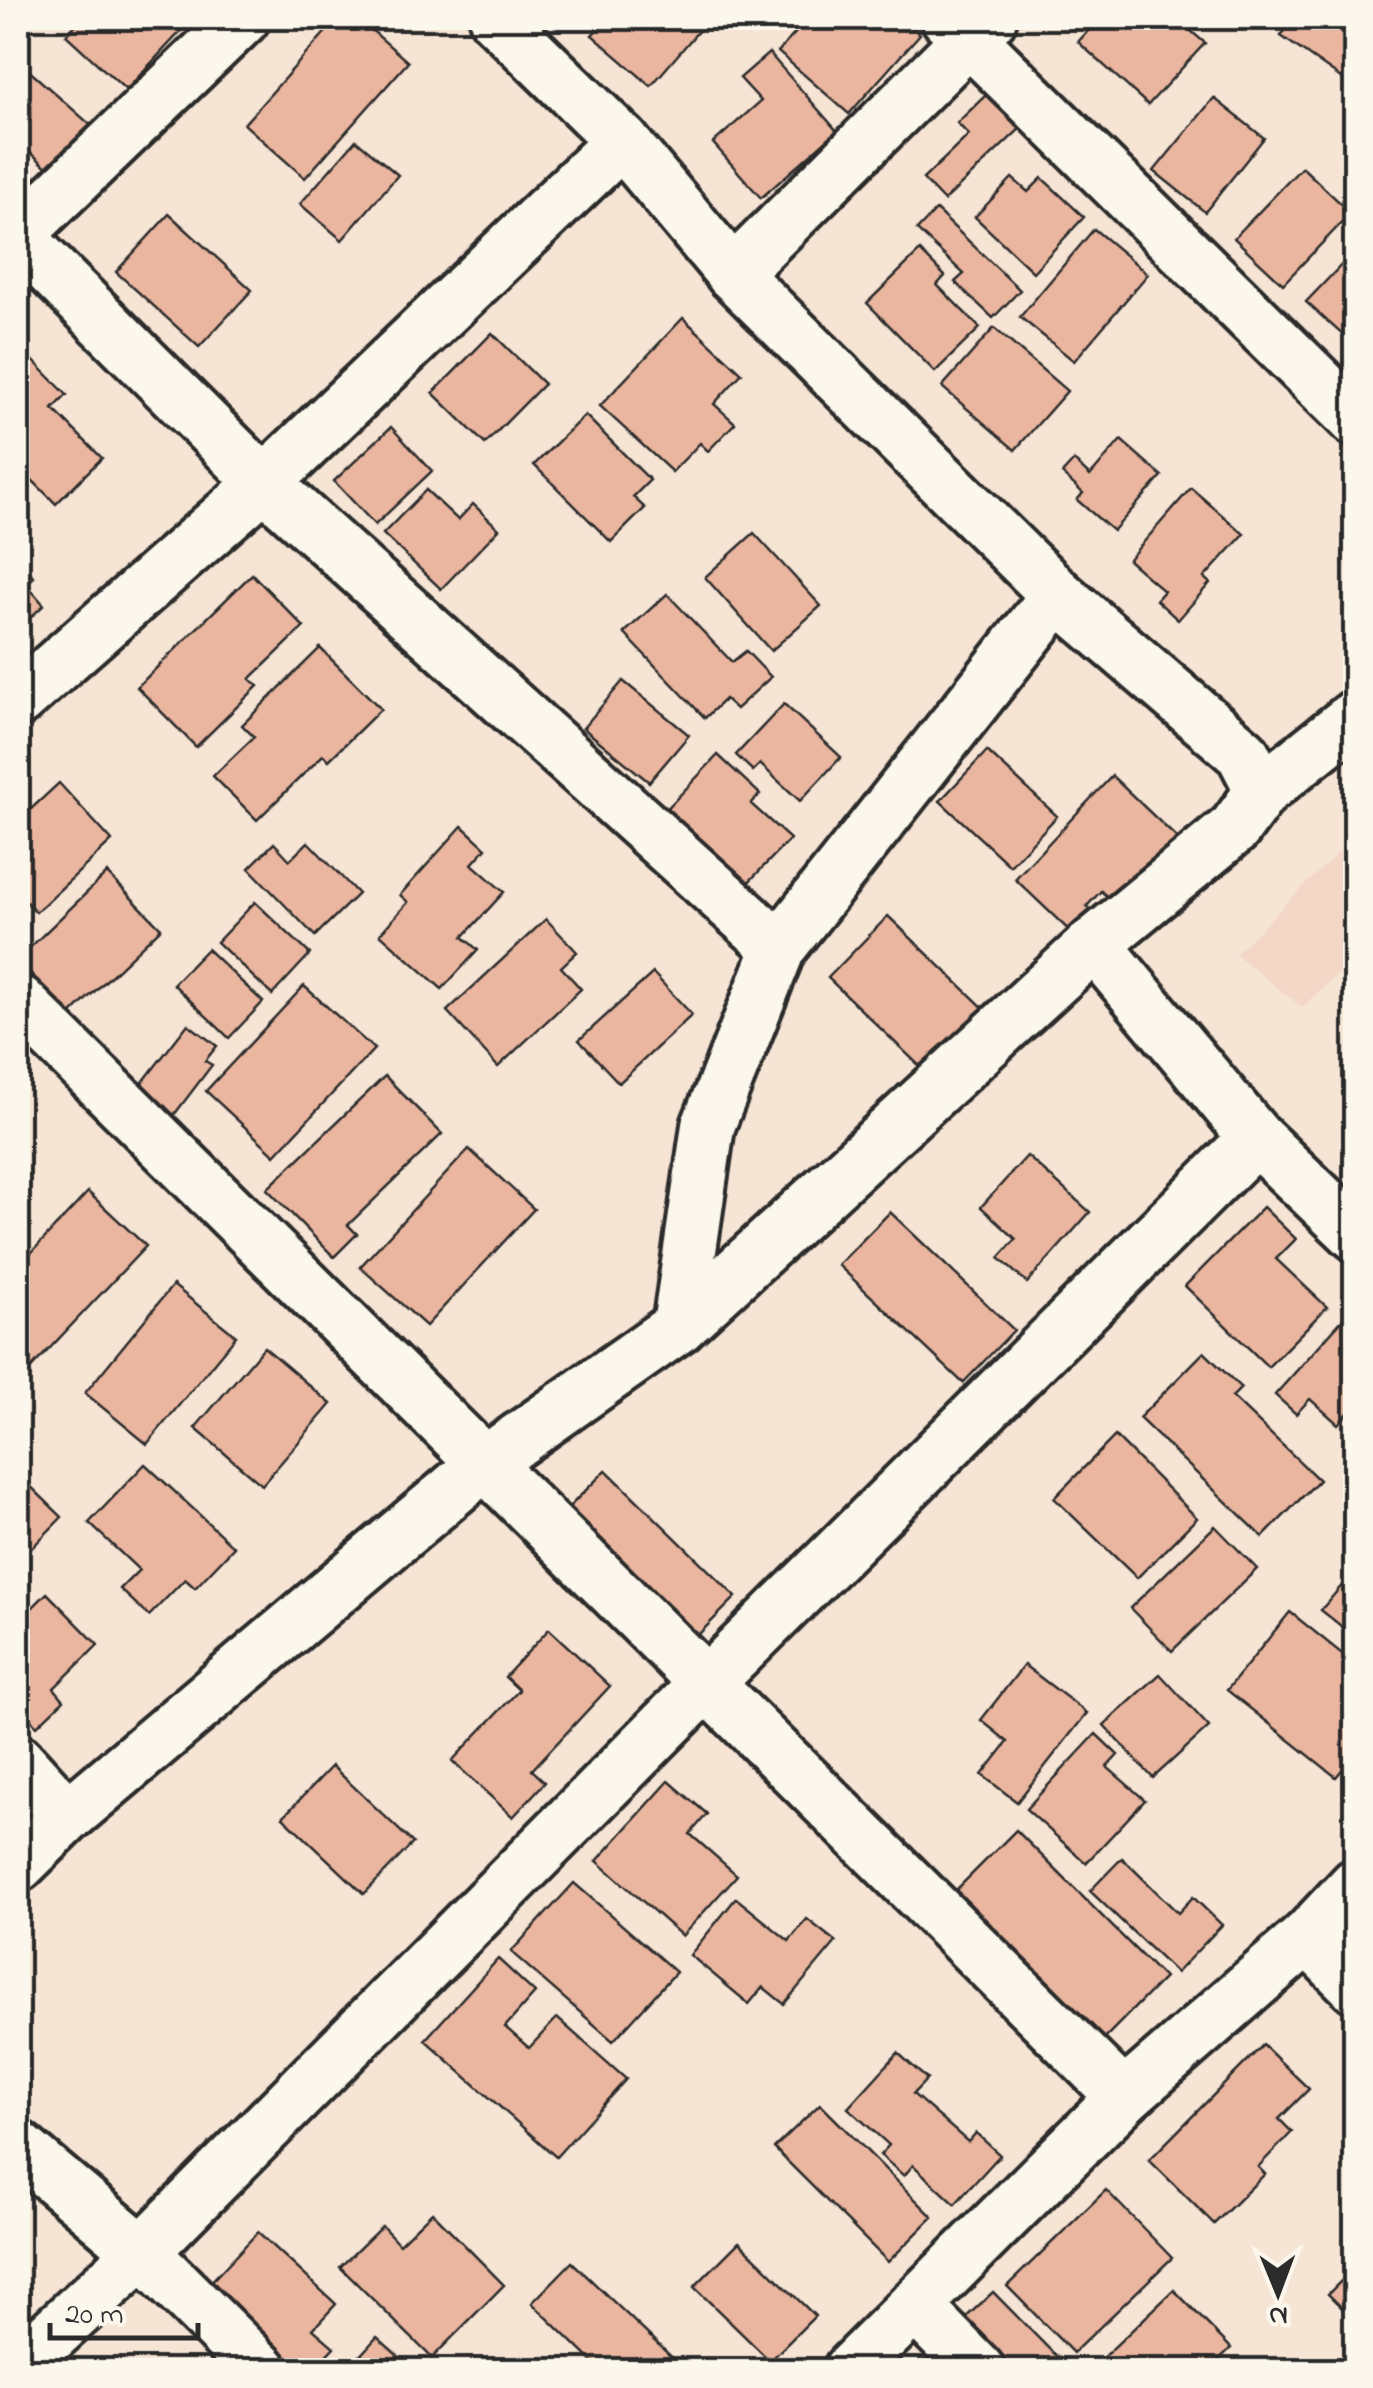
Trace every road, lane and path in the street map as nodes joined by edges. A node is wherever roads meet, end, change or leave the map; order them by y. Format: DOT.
graph roads {
  1 [pos="242,18"];
  2 [pos="496,18"];
  3 [pos="969,24"];
  4 [pos="622,142"];
  5 [pos="18,236"];
  6 [pos="733,274"];
  7 [pos="1356,420"];
  8 [pos="264,483"];
  9 [pos="1058,595"];
  10 [pos="18,700"];
  11 [pos="1356,716"];
  12 [pos="1262,792"];
  13 [pos="1094,944"];
  14 [pos="779,948"];
  15 [pos="18,1001"];
  16 [pos="1256,1138"];
  17 [pos="1356,1234"];
  18 [pos="679,1326"];
  19 [pos="485,1463"];
  20 [pos="705,1685"];
  21 [pos="18,1761"];
  22 [pos="68,1816"];
  23 [pos="18,1865"];
  24 [pos="1356,1886"];
  25 [pos="1307,1937"];
  26 [pos="1356,1986"];
  27 [pos="1124,2098"];
  28 [pos="18,2146"];
  29 [pos="142,2252"];
  30 [pos="916,2307"];
  31 [pos="18,2366"];
  32 [pos="261,2370"];
  33 [pos="850,2370"];
  34 [pos="978,2370"];
  1 -- 5 [label="street"];
  2 -- 4 [label="street"];
  3 -- 6 [label="street"];
  3 -- 7 [label="street"];
  4 -- 6 [label="street"];
  4 -- 8 [label="street"];
  5 -- 8 [label="street"];
  6 -- 9 [label="street"];
  8 -- 10 [label="street"];
  8 -- 14 [label="street"];
  9 -- 12 [label="street"];
  9 -- 14 [label="street"];
  11 -- 12 [label="street"];
  12 -- 13 [label="street"];
  13 -- 16 [label="street"];
  13 -- 18 [label="street"];
  14 -- 18 [label="street"];
  15 -- 19 [label="street"];
  16 -- 17 [label="street"];
  16 -- 20 [label="street"];
  18 -- 19 [label="street"];
  19 -- 20 [label="street"];
  19 -- 22 [label="street"];
  20 -- 27 [label="street"];
  20 -- 29 [label="street"];
  21 -- 22 [label="street"];
  22 -- 23 [label="street"];
  24 -- 25 [label="street"];
  25 -- 26 [label="street"];
  25 -- 27 [label="street"];
  27 -- 30 [label="street"];
  28 -- 29 [label="street"];
  29 -- 31 [label="street"];
  29 -- 32 [label="street"];
  30 -- 33 [label="street"];
  30 -- 34 [label="street"];
}
